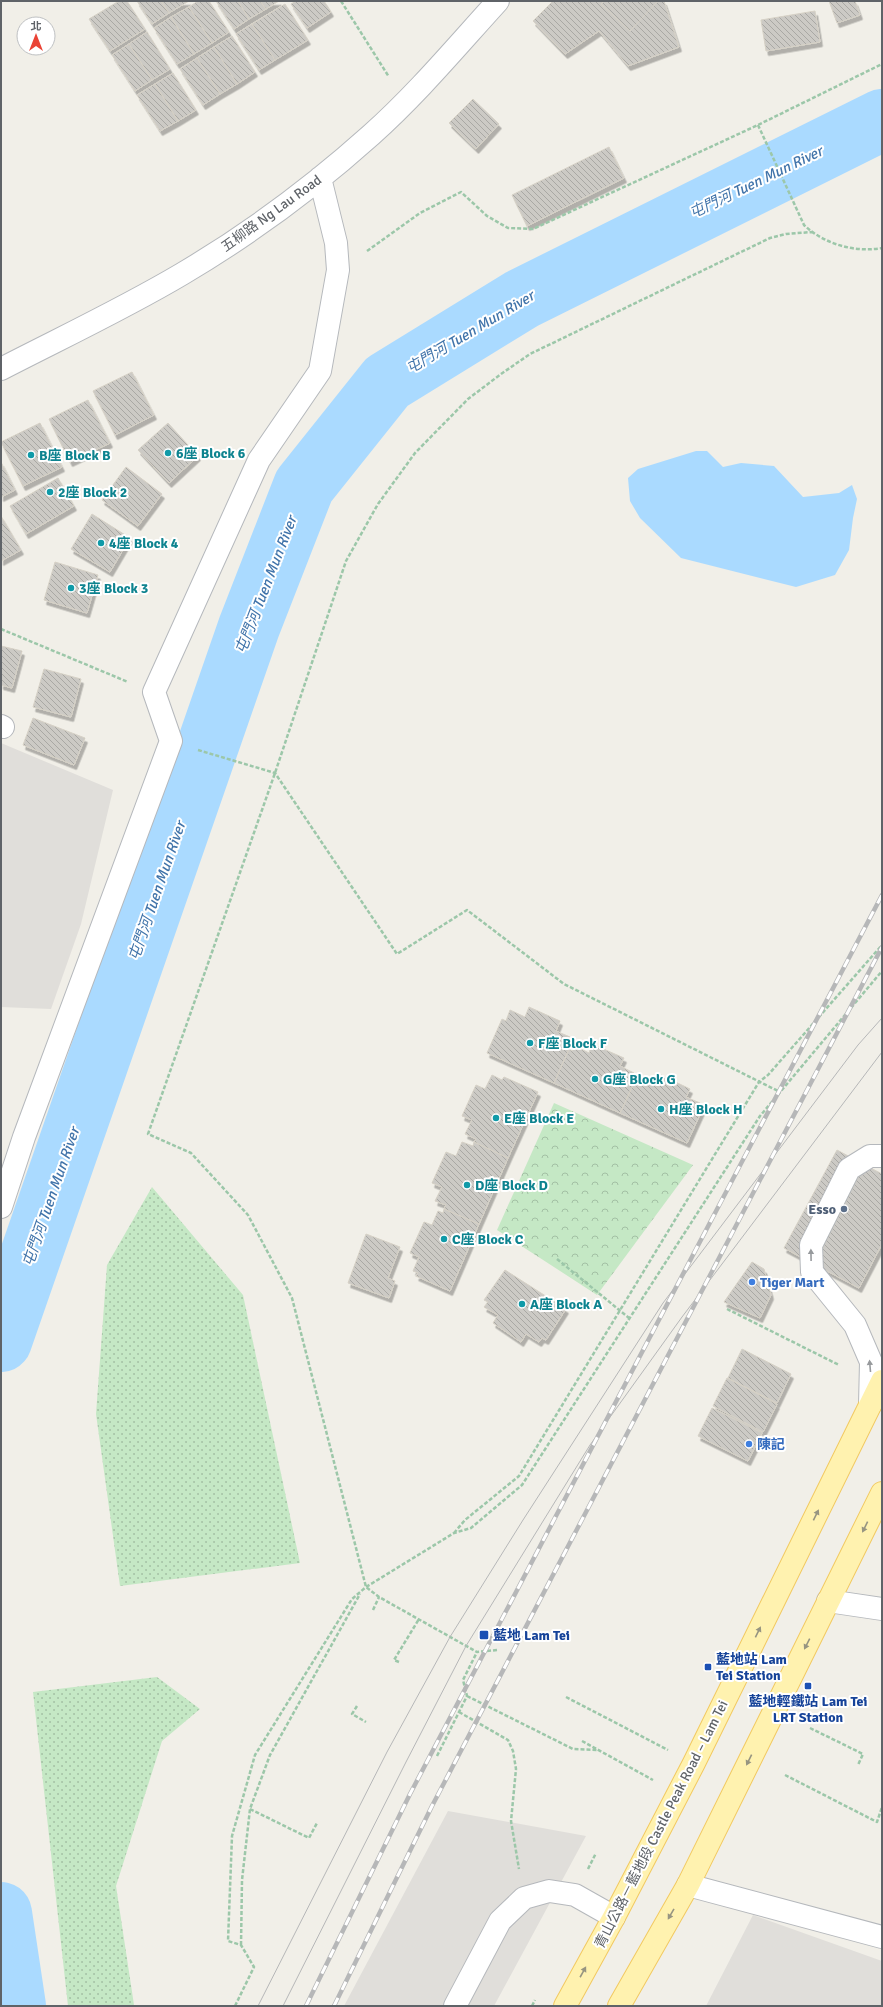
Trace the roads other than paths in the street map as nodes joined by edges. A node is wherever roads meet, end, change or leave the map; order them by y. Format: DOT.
graph roads {
  1 [pos="498,1"];
  2 [pos="320,178"];
  3 [pos="1,369"];
  4 [pos="882,1156"];
  5 [pos="1,1207"];
  6 [pos="882,1382"];
  7 [pos="870,1405"];
  8 [pos="882,1492"];
  9 [pos="828,1601"];
  10 [pos="882,1609"];
  11 [pos="688,1885"];
  12 [pos="614,1916"];
  13 [pos="882,1937"];
  14 [pos="455,2006"];
  15 [pos="565,2006"];
  16 [pos="619,2006"];
  1 -- 2 [label="street, 五柳路 Ng Lau Road"];
  2 -- 3 [label="street, 五柳路 Ng Lau Road"];
  2 -- 5 [label="street"];
  7 -- 4 [label="street, one-way"];
  6 -- 7 [label="main road, 青山公路－藍地段 Castle Peak Road – Lam Tei"];
  12 -- 7 [label="main road, 青山公路－藍地段 Castle Peak Road – Lam Tei, one-way"];
  8 -- 9 [label="main road, one-way"];
  9 -- 10 [label="street"];
  9 -- 11 [label="main road, one-way"];
  11 -- 13 [label="street"];
  11 -- 16 [label="main road, one-way"];
  12 -- 14 [label="street"];
  15 -- 12 [label="main road, 青山公路－藍地段 Castle Peak Road – Lam Tei, one-way"];
}
